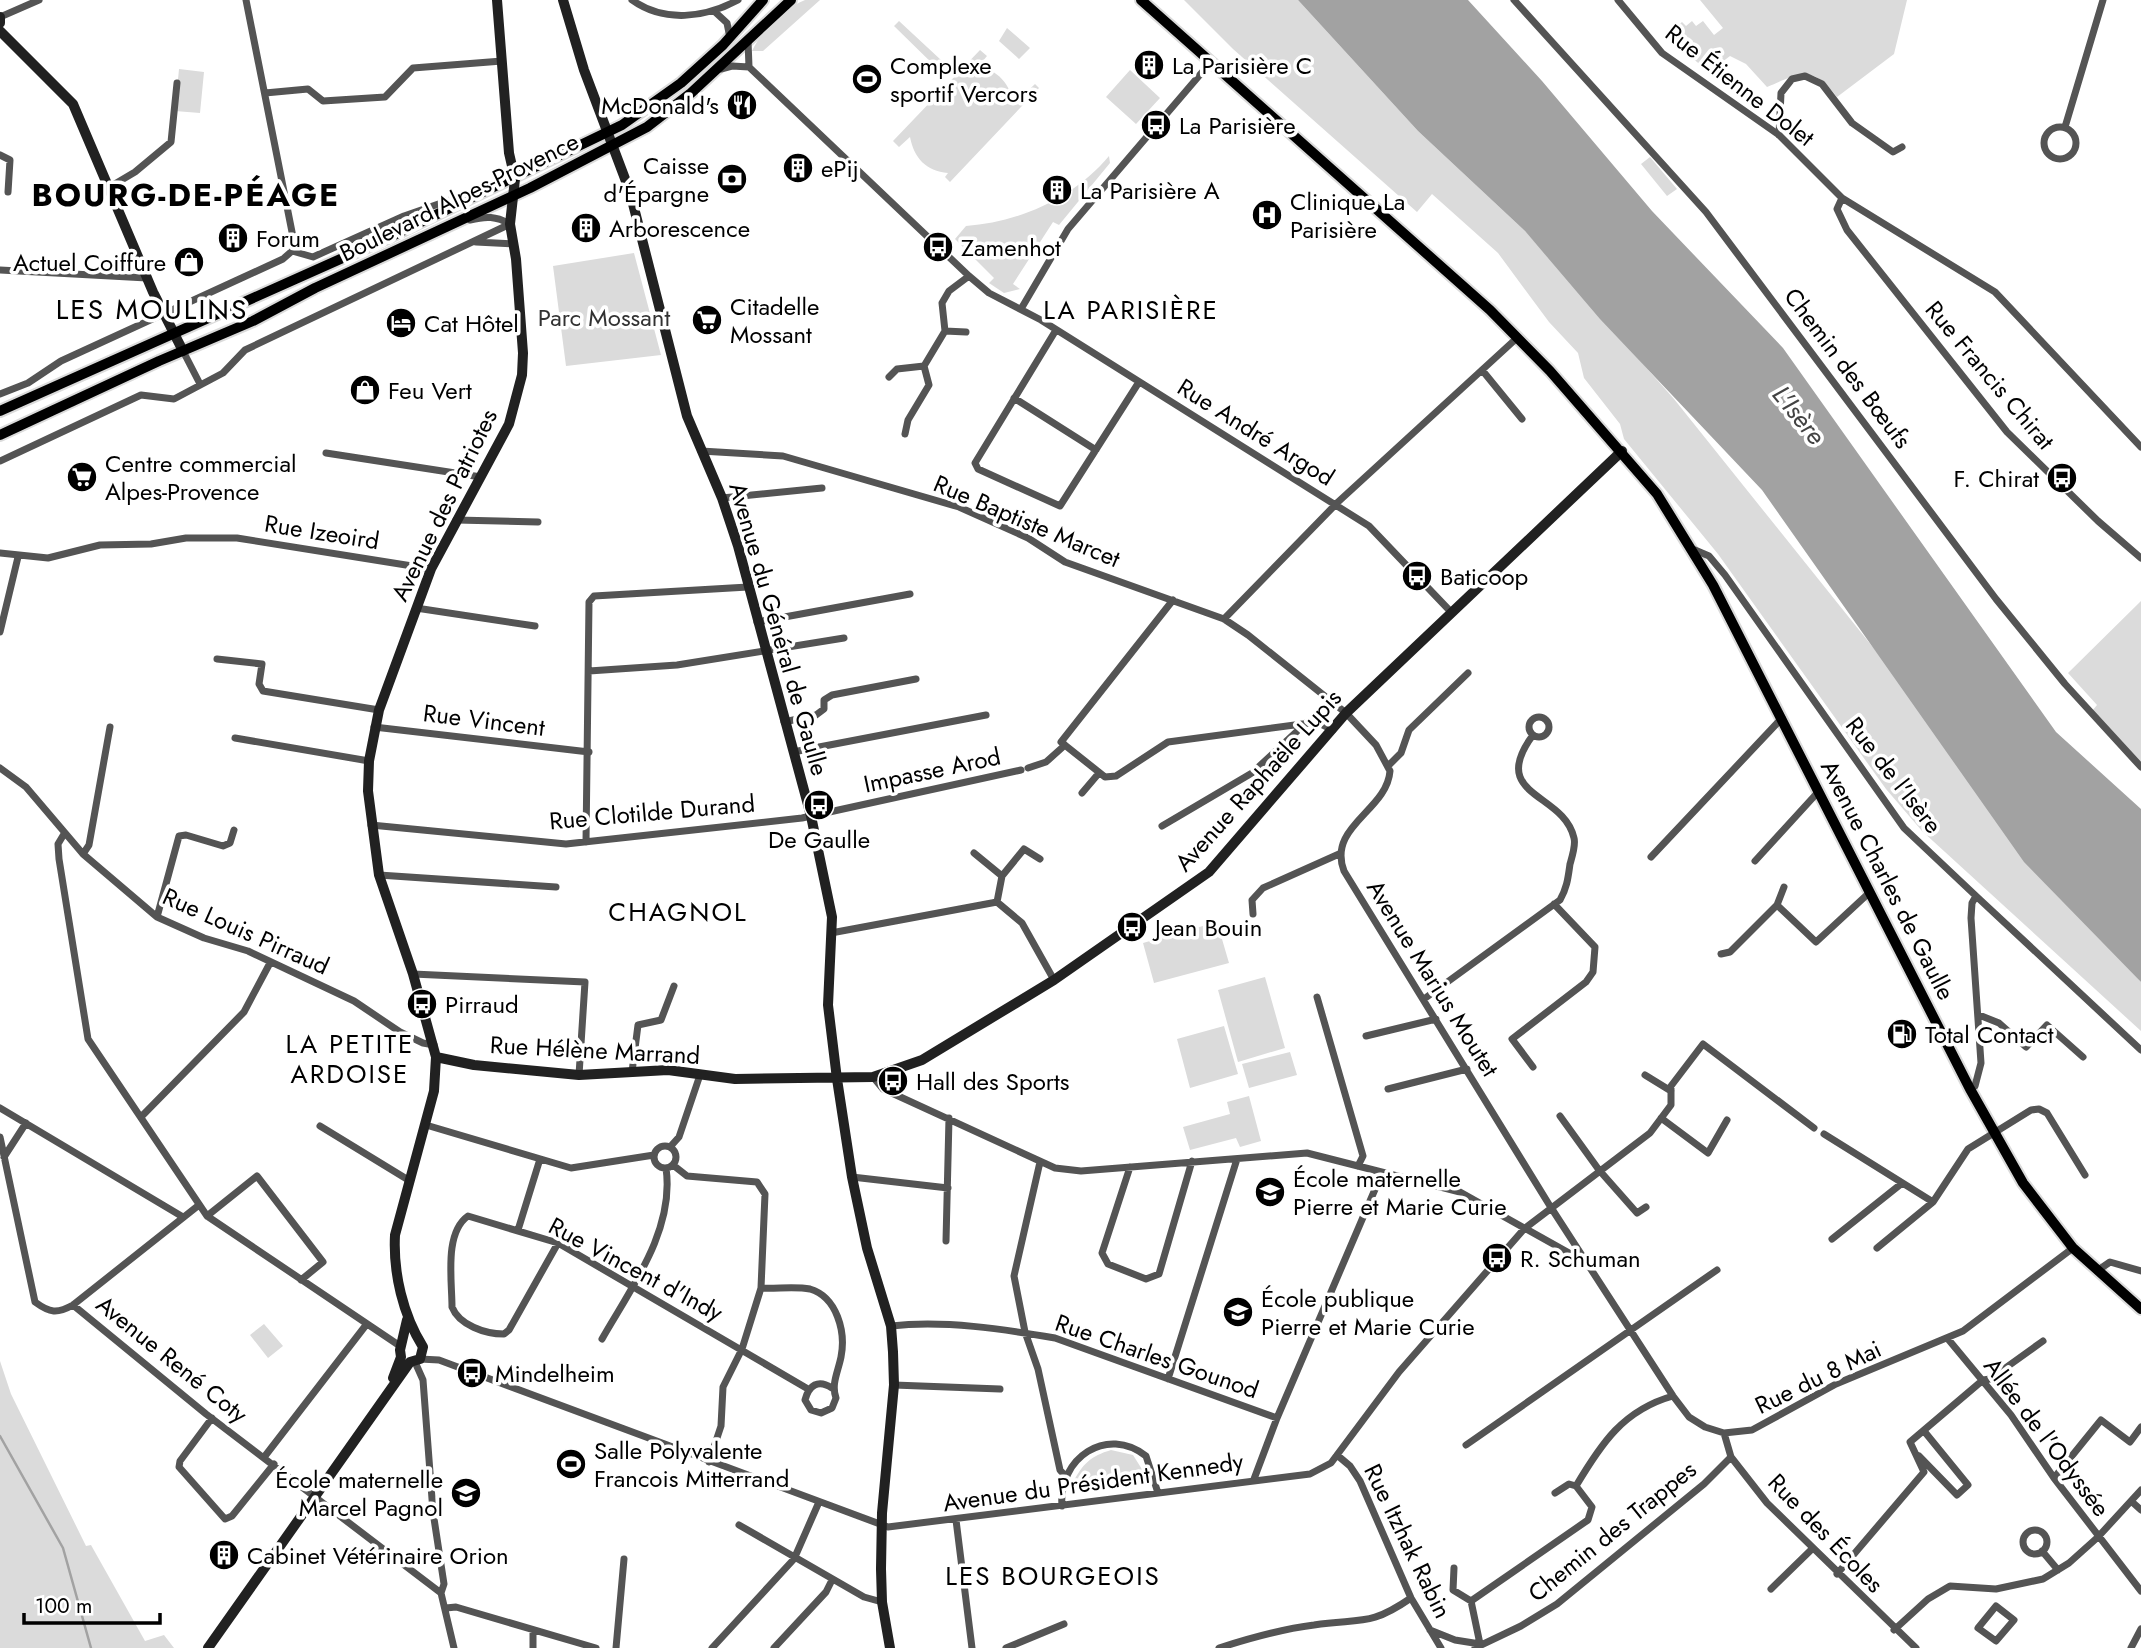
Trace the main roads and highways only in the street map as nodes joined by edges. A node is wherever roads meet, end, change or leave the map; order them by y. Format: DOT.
graph roads {
  1 [pos="763,0"];
  2 [pos="791,0"];
  3 [pos="1140,0"];
  4 [pos="0,411"];
  5 [pos="0,435"];
  6 [pos="2141,1309"];
  1 -- 4 [label="main road, Boulevard Alpes-Provence"];
  2 -- 5 [label="main road, Boulevard Alpes-Provence"];
  3 -- 6 [label="main road, Avenue Charles de Gaulle"];
}
